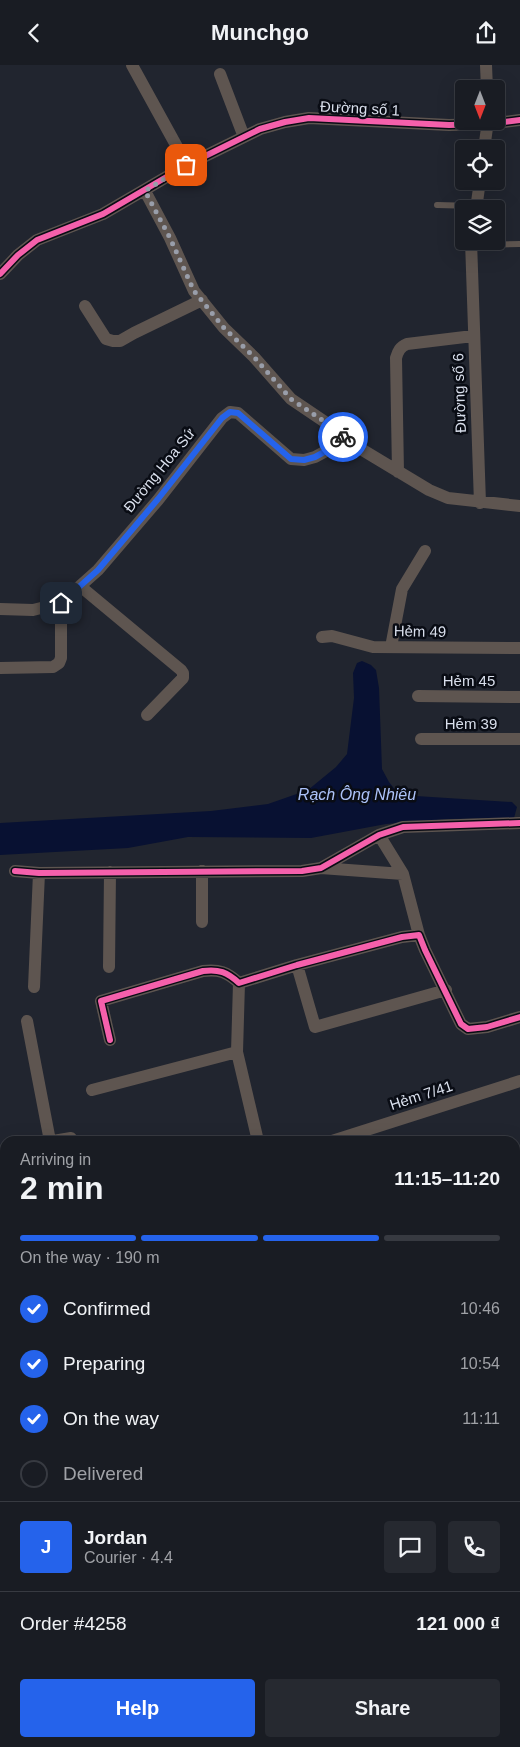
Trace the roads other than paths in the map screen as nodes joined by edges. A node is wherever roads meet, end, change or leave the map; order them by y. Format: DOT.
graph roads {
  1 [pos="132,65"];
  2 [pos="486,65"];
  3 [pos="220,74"];
  4 [pos="487,80"];
  5 [pos="520,120"];
  6 [pos="505,121"];
  7 [pos="455,125"];
  8 [pos="244,137"];
  9 [pos="186,165"];
  10 [pos="145,191"];
  11 [pos="436,205"];
  12 [pos="455,206"];
  13 [pos="505,244"];
  14 [pos="520,244"];
  15 [pos="471,250"];
  16 [pos="0,274"];
  17 [pos="202,300"];
  18 [pos="85,306"];
  19 [pos="473,336"];
  20 [pos="346,440"];
  21 [pos="398,472"];
  22 [pos="480,503"];
  23 [pos="520,506"];
  24 [pos="425,551"];
  25 [pos="80,586"];
  26 [pos="61,603"];
  27 [pos="0,609"];
  28 [pos="322,637"];
  29 [pos="391,647"];
  30 [pos="520,648"];
  31 [pos="0,668"];
  32 [pos="418,697"];
  33 [pos="520,697"];
  34 [pos="147,715"];
  35 [pos="421,739"];
  36 [pos="520,739"];
  37 [pos="520,823"];
  38 [pos="379,835"];
  39 [pos="321,868"];
  40 [pos="15,871"];
  41 [pos="202,871"];
  42 [pos="110,872"];
  43 [pos="39,873"];
  44 [pos="403,873"];
  45 [pos="202,922"];
  46 [pos="419,935"];
  47 [pos="297,965"];
  48 [pos="109,967"];
  49 [pos="239,983"];
  50 [pos="34,987"];
  51 [pos="446,990"];
  52 [pos="520,1017"];
  53 [pos="27,1021"];
  54 [pos="110,1040"];
  55 [pos="237,1052"];
  56 [pos="520,1081"];
  57 [pos="92,1089"];
  58 [pos="51,1136"];
  59 [pos="257,1136"];
  60 [pos="348,1136"];
  1 -- 9 [label="street"];
  2 -- 4 [label="street"];
  3 -- 8 [label="street"];
  5 -- 6 [label="street, Đường số 1"];
  7 -- 8 [label="street, Đường số 1"];
  8 -- 9 [label="street, Đường số 1"];
  9 -- 10 [label="street, Đường số 1"];
  10 -- 16 [label="street, Đường số 1"];
  10 -- 17 [label="street"];
  11 -- 12 [label="lane"];
  13 -- 14 [label="lane"];
  15 -- 19 [label="street, Đường số 6"];
  17 -- 18 [label="street"];
  17 -- 20 [label="street"];
  19 -- 21 [label="street"];
  19 -- 22 [label="street, Đường số 6"];
  20 -- 21 [label="street"];
  20 -- 25 [label="street, Đường Hoa Sứ"];
  21 -- 22 [label="street"];
  22 -- 23 [label="street"];
  24 -- 29 [label="street"];
  25 -- 26 [label="street, Đường Hoa Sứ"];
  25 -- 34 [label="street"];
  26 -- 27 [label="street, Đường Hoa Sứ"];
  26 -- 31 [label="street"];
  28 -- 29 [label="street, Hẻm 49"];
  29 -- 30 [label="street, Hẻm 49"];
  32 -- 33 [label="street, Hẻm 45"];
  35 -- 36 [label="street, Hẻm 39"];
  37 -- 38 [label="street"];
  38 -- 39 [label="street"];
  38 -- 44 [label="street"];
  39 -- 41 [label="street"];
  39 -- 44 [label="street"];
  40 -- 43 [label="street"];
  41 -- 42 [label="street"];
  41 -- 45 [label="street"];
  42 -- 43 [label="street"];
  42 -- 48 [label="street"];
  43 -- 50 [label="street"];
  44 -- 46 [label="street"];
  46 -- 47 [label="street"];
  46 -- 51 [label="street"];
  47 -- 49 [label="street"];
  47 -- 51 [label="street"];
  49 -- 54 [label="street"];
  49 -- 55 [label="street"];
  51 -- 52 [label="street"];
  53 -- 58 [label="street"];
  55 -- 57 [label="street"];
  55 -- 59 [label="street"];
  56 -- 60 [label="street, Hẻm 7/41"];
}
